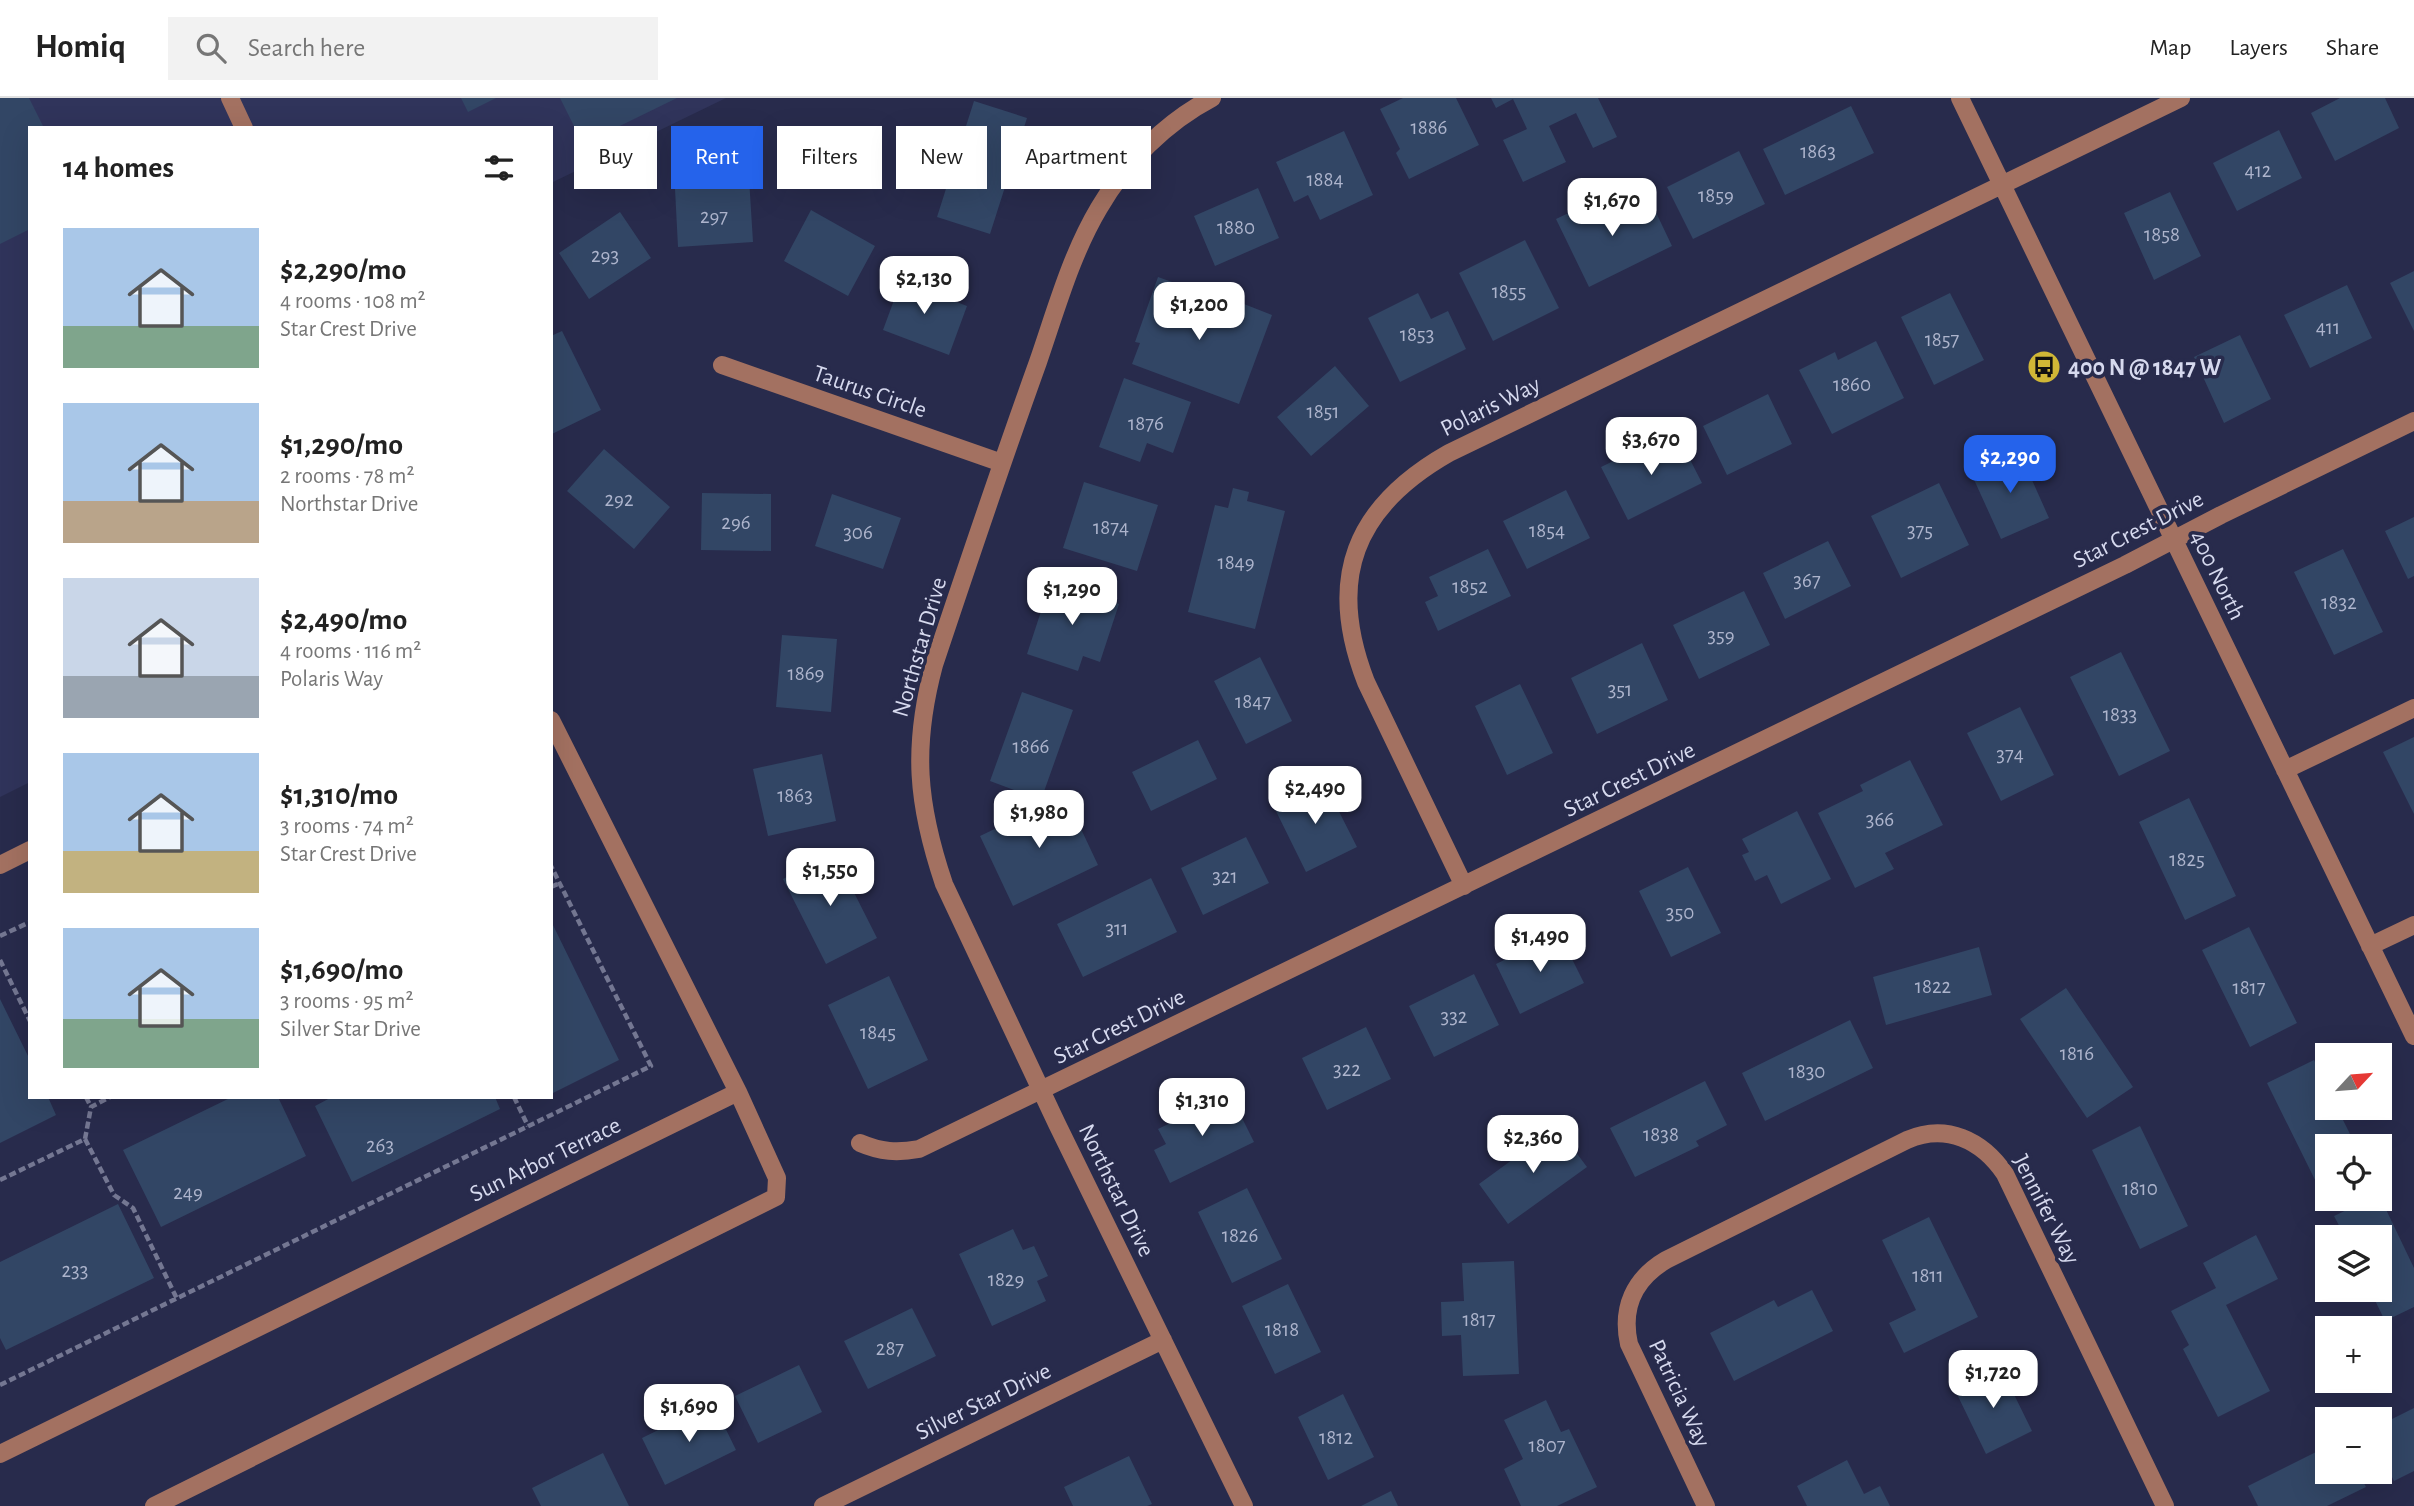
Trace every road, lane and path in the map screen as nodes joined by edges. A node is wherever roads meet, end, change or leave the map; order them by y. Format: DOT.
graph roads {
  1 [pos="230,98"];
  2 [pos="1212,98"];
  3 [pos="1960,98"];
  4 [pos="2181,98"];
  5 [pos="243,126"];
  6 [pos="2002,185"];
  7 [pos="722,365"];
  8 [pos="2414,421"];
  9 [pos="1002,463"];
  10 [pos="2173,539"];
  11 [pos="2414,708"];
  12 [pos="553,724"];
  13 [pos="2285,770"];
  14 [pos="28,851"];
  15 [pos="0,865"];
  16 [pos="553,870"];
  17 [pos="559,883"];
  18 [pos="553,886"];
  19 [pos="1464,886"];
  20 [pos="28,923"];
  21 [pos="2414,925"];
  22 [pos="0,936"];
  23 [pos="2370,946"];
  24 [pos="0,960"];
  25 [pos="28,1017"];
  26 [pos="2414,1036"];
  27 [pos="738,1091"];
  28 [pos="1042,1091"];
  29 [pos="87,1099"];
  30 [pos="106,1099"];
  31 [pos="515,1099"];
  32 [pos="91,1107"];
  33 [pos="528,1126"];
  34 [pos="85,1139"];
  35 [pos="860,1143"];
  36 [pos="0,1181"];
  37 [pos="1631,1297"];
  38 [pos="177,1299"];
  39 [pos="1163,1340"];
  40 [pos="0,1385"];
  41 [pos="0,1454"];
  42 [pos="154,1506"];
  43 [pos="823,1506"];
  44 [pos="1244,1506"];
  45 [pos="1706,1506"];
  46 [pos="2165,1506"];
  1 -- 5 [label="street"];
  2 -- 9 [label="street, Northstar Drive"];
  3 -- 6 [label="street, 400 North"];
  4 -- 6 [label="street, Polaris Way"];
  6 -- 10 [label="street, 400 North"];
  6 -- 19 [label="street, Polaris Way"];
  7 -- 9 [label="street, Taurus Circle"];
  8 -- 10 [label="street, Star Crest Drive"];
  9 -- 28 [label="street, Northstar Drive"];
  10 -- 13 [label="street, 400 North"];
  10 -- 19 [label="street, Star Crest Drive"];
  11 -- 13 [label="street"];
  12 -- 27 [label="street"];
  13 -- 23 [label="street, 400 North"];
  14 -- 15 [label="street"];
  16 -- 17 [label="path"];
  17 -- 18 [label="path"];
  17 -- 33 [label="path"];
  19 -- 28 [label="street, Star Crest Drive"];
  20 -- 22 [label="path"];
  21 -- 23 [label="street"];
  23 -- 26 [label="street, 400 North"];
  24 -- 25 [label="path"];
  27 -- 41 [label="street, Sun Arbor Terrace"];
  27 -- 42 [label="street"];
  28 -- 35 [label="street, Star Crest Drive"];
  28 -- 39 [label="street, Northstar Drive"];
  29 -- 32 [label="path"];
  30 -- 32 [label="path"];
  31 -- 33 [label="path"];
  32 -- 34 [label="path"];
  33 -- 38 [label="path"];
  34 -- 36 [label="path"];
  34 -- 38 [label="path"];
  37 -- 45 [label="street, Patricia Way"];
  37 -- 46 [label="street, Jennifer Way"];
  38 -- 40 [label="path"];
  39 -- 43 [label="street, Silver Star Drive"];
  39 -- 44 [label="street, Northstar Drive"];
}
